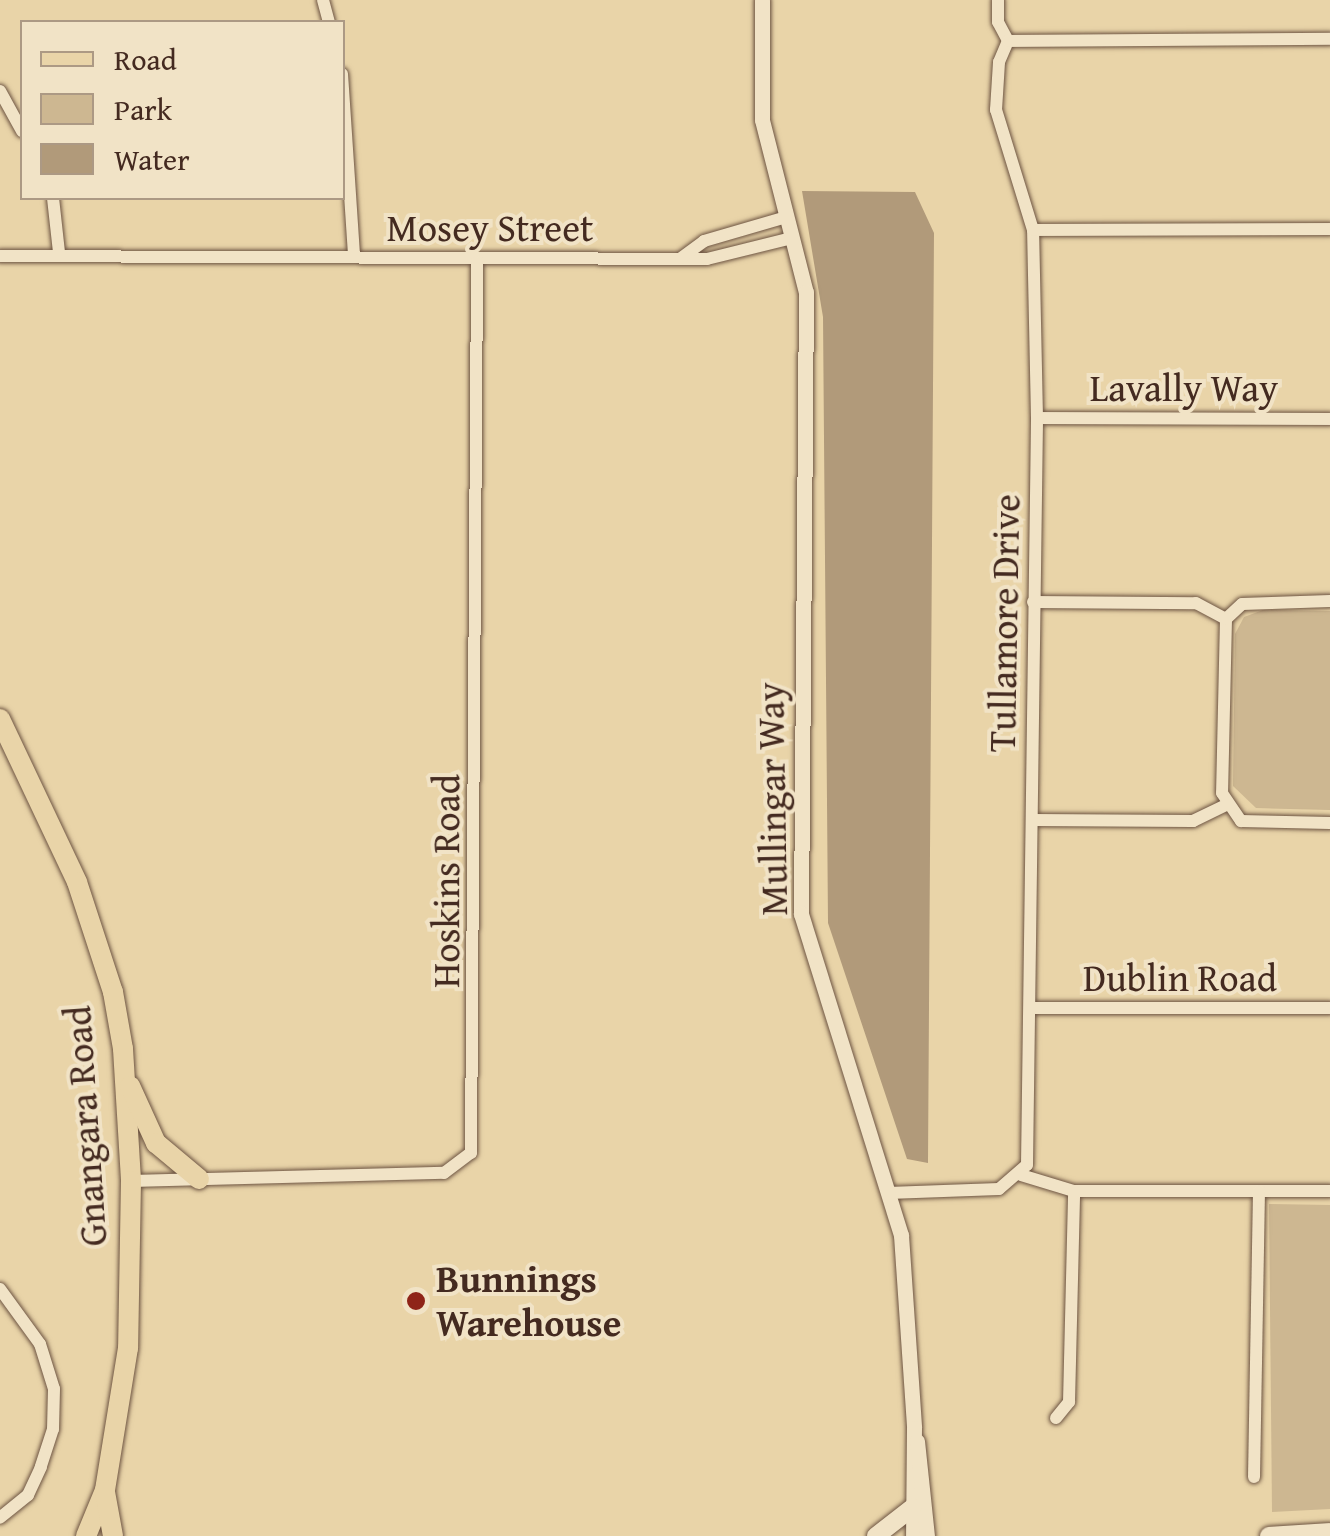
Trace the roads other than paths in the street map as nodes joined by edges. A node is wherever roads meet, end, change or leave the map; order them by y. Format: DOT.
graph roads {
  1 [pos="762,0"];
  2 [pos="998,0"];
  3 [pos="1330,39"];
  4 [pos="1008,42"];
  5 [pos="0,91"];
  6 [pos="345,120"];
  7 [pos="20,127"];
  8 [pos="54,200"];
  9 [pos="786,217"];
  10 [pos="1330,229"];
  11 [pos="1033,230"];
  12 [pos="792,238"];
  13 [pos="58,252"];
  14 [pos="0,256"];
  15 [pos="354,257"];
  16 [pos="680,258"];
  17 [pos="478,262"];
  18 [pos="1038,418"];
  19 [pos="1330,419"];
  20 [pos="1330,601"];
  21 [pos="1033,602"];
  22 [pos="1226,620"];
  23 [pos="0,718"];
  24 [pos="1226,805"];
  25 [pos="1032,820"];
  26 [pos="1330,824"];
  27 [pos="1030,1008"];
  28 [pos="1330,1008"];
  29 [pos="125,1075"];
  30 [pos="1021,1175"];
  31 [pos="199,1179"];
  32 [pos="131,1181"];
  33 [pos="1074,1190"];
  34 [pos="1258,1190"];
  35 [pos="1330,1191"];
  36 [pos="888,1192"];
  37 [pos="0,1289"];
  38 [pos="1056,1418"];
  39 [pos="914,1428"];
  40 [pos="1254,1477"];
  41 [pos="105,1490"];
  42 [pos="912,1508"];
  43 [pos="0,1518"];
  44 [pos="1330,1532"];
  45 [pos="86,1536"];
  46 [pos="113,1536"];
  47 [pos="876,1536"];
  48 [pos="913,1536"];
  49 [pos="928,1536"];
  50 [pos="1269,1536"];
  1 -- 9 [label="street, Mullingar Way"];
  2 -- 4 [label="street"];
  3 -- 4 [label="street"];
  4 -- 11 [label="street, Tullamore Drive"];
  5 -- 7 [label="street"];
  6 -- 15 [label="street"];
  8 -- 13 [label="street"];
  9 -- 12 [label="street, Mullingar Way"];
  9 -- 16 [label="street, Mosey Street"];
  10 -- 11 [label="street"];
  11 -- 18 [label="street, Tullamore Drive"];
  12 -- 16 [label="street, Mosey Street"];
  12 -- 36 [label="street, Mullingar Way"];
  13 -- 14 [label="street, Mosey Street"];
  13 -- 15 [label="street, Mosey Street"];
  15 -- 17 [label="street, Mosey Street"];
  16 -- 17 [label="street, Mosey Street"];
  17 -- 31 [label="street, Hoskins Road"];
  18 -- 19 [label="street, Lavally Way"];
  18 -- 21 [label="street, Tullamore Drive"];
  20 -- 22 [label="street"];
  21 -- 22 [label="street"];
  21 -- 25 [label="street, Tullamore Drive"];
  22 -- 24 [label="street"];
  23 -- 29 [label="main road, Gnangara Road"];
  24 -- 25 [label="street"];
  24 -- 26 [label="street"];
  25 -- 27 [label="street, Tullamore Drive"];
  27 -- 28 [label="street, Dublin Road"];
  27 -- 30 [label="street, Tullamore Drive"];
  29 -- 31 [label="main road"];
  29 -- 32 [label="main road, Gnangara Road"];
  30 -- 33 [label="street"];
  30 -- 36 [label="street"];
  31 -- 32 [label="street, Hoskins Road"];
  32 -- 41 [label="main road, Gnangara Road"];
  33 -- 34 [label="street"];
  33 -- 38 [label="street"];
  34 -- 35 [label="street"];
  34 -- 40 [label="street"];
  36 -- 39 [label="street, Mullingar Way"];
  37 -- 43 [label="street"];
  39 -- 42 [label="street, Mullingar Way"];
  39 -- 49 [label="street, Mullingar Way"];
  41 -- 45 [label="main road, Gnangara Road"];
  41 -- 46 [label="main road, Gnangara Road"];
  42 -- 47 [label="main road"];
  42 -- 48 [label="street, Mullingar Way"];
  44 -- 50 [label="main road"];
}
